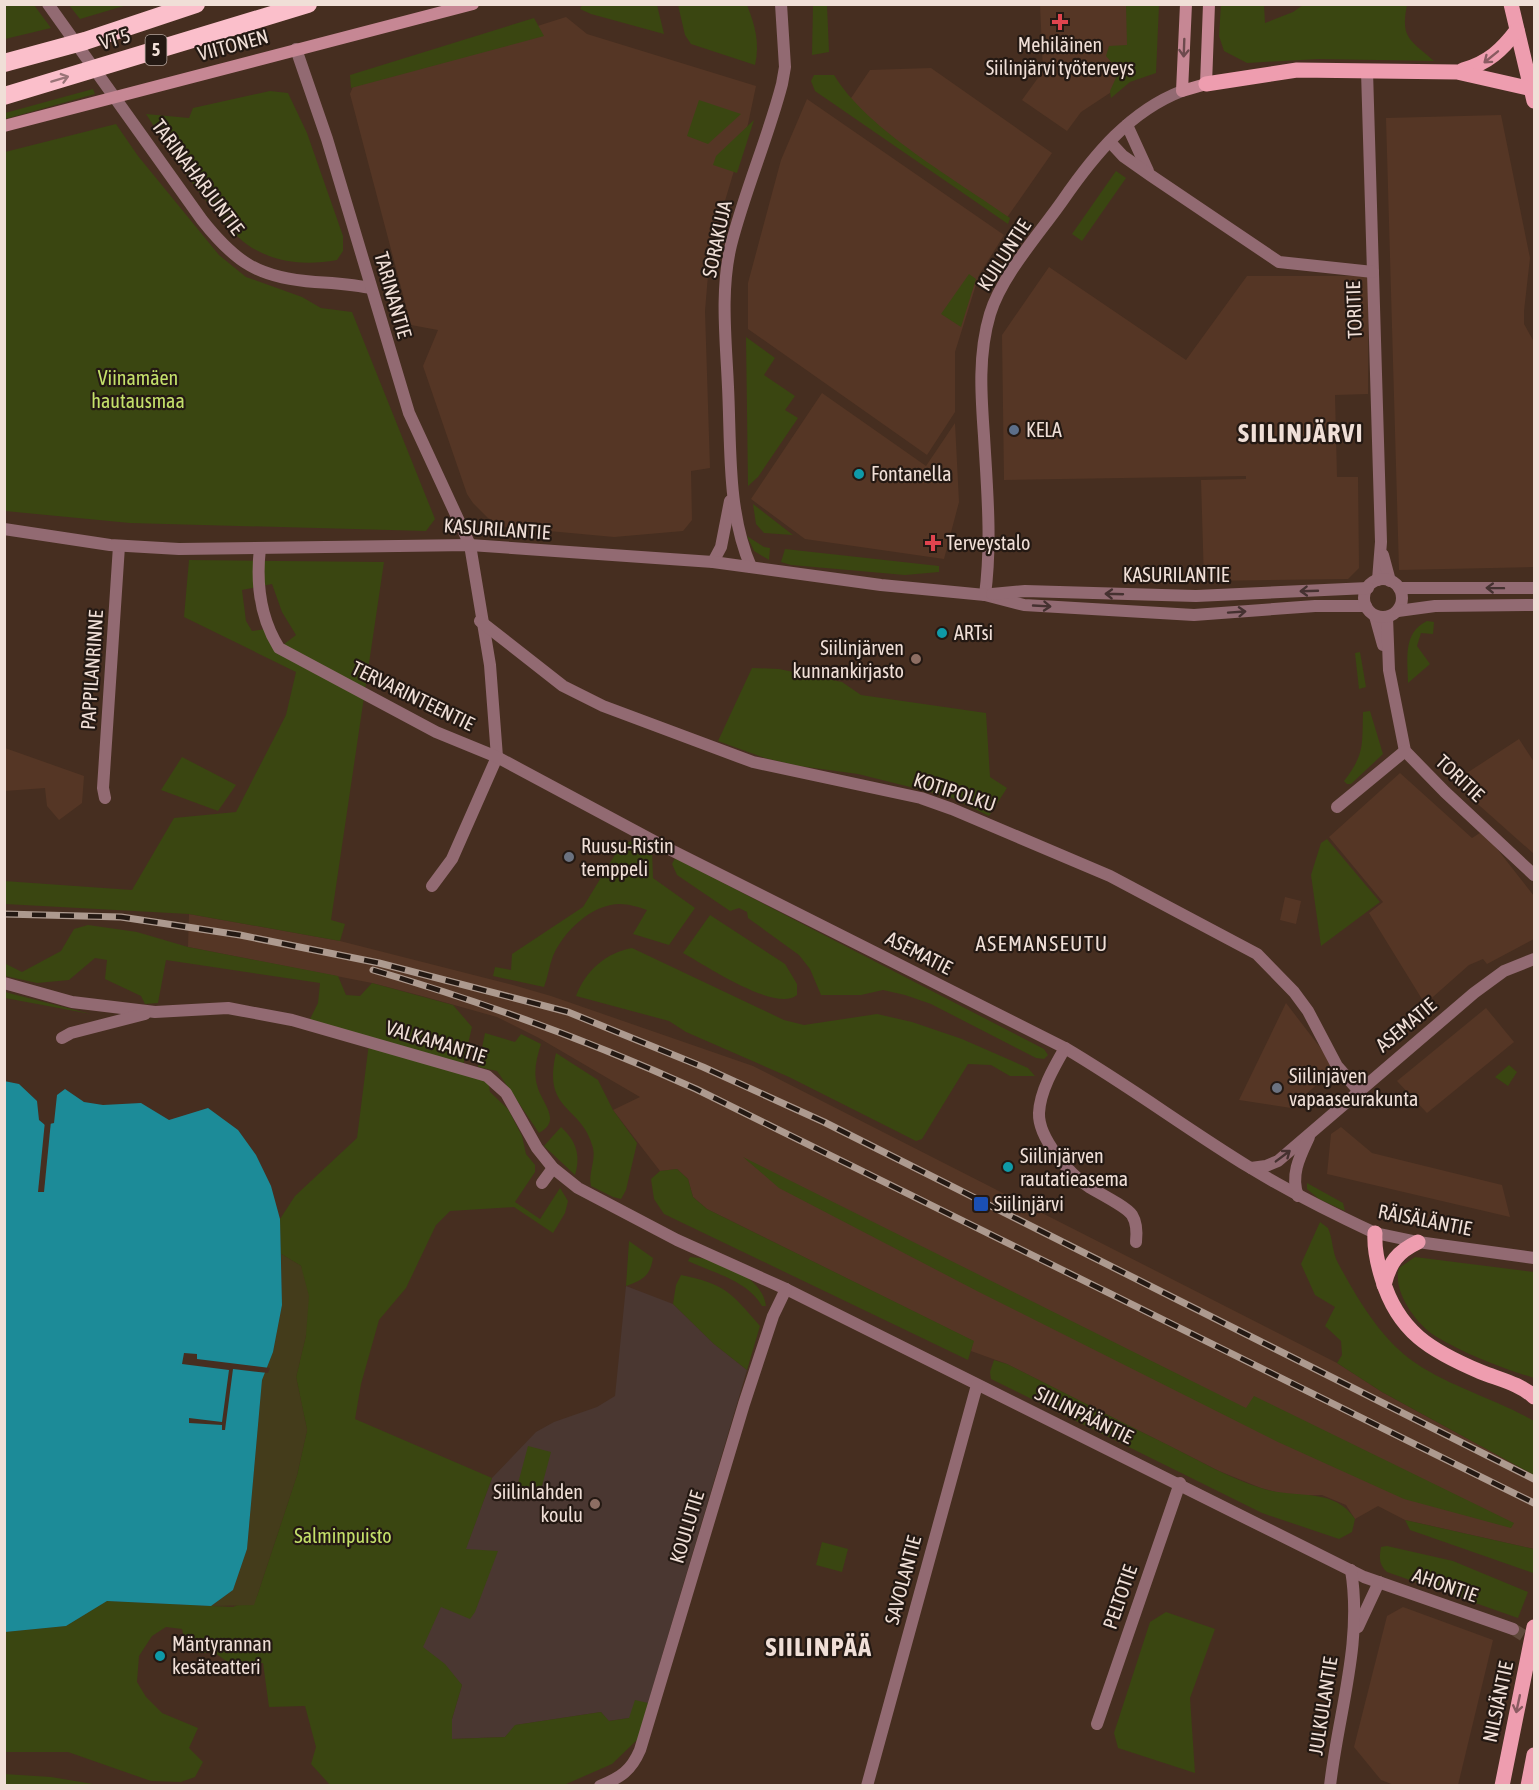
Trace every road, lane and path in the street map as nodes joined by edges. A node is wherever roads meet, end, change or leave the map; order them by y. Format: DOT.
graph roads {
  1 [pos="48,4"];
  2 [pos="196,4"];
  3 [pos="308,4"];
  4 [pos="473,4"];
  5 [pos="781,4"];
  6 [pos="1186,4"];
  7 [pos="1209,4"];
  8 [pos="1511,4"];
  9 [pos="1517,30"];
  10 [pos="296,49"];
  11 [pos="4,63"];
  12 [pos="1367,71"];
  13 [pos="1457,72"];
  14 [pos="1206,84"];
  15 [pos="1182,91"];
  16 [pos="1533,95"];
  17 [pos="4,96"];
  18 [pos="1127,125"];
  19 [pos="4,126"];
  20 [pos="1110,142"];
  21 [pos="1150,175"];
  22 [pos="1372,272"];
  23 [pos="370,288"];
  24 [pos="732,488"];
  25 [pos="4,529"];
  26 [pos="470,545"];
  27 [pos="119,546"];
  28 [pos="260,548"];
  29 [pos="713,562"];
  30 [pos="751,567"];
  31 [pos="1384,584"];
  32 [pos="1534,588"];
  33 [pos="985,595"];
  34 [pos="1534,605"];
  35 [pos="1382,612"];
  36 [pos="480,621"];
  37 [pos="1406,751"];
  38 [pos="496,757"];
  39 [pos="105,798"];
  40 [pos="1337,807"];
  41 [pos="1534,875"];
  42 [pos="432,886"];
  43 [pos="1534,959"];
  44 [pos="4,983"];
  45 [pos="155,1012"];
  46 [pos="62,1038"];
  47 [pos="1065,1048"];
  48 [pos="1358,1090"];
  49 [pos="1311,1134"];
  50 [pos="553,1168"];
  51 [pos="1250,1168"];
  52 [pos="542,1183"];
  53 [pos="1298,1196"];
  54 [pos="1375,1233"];
  55 [pos="1136,1242"];
  56 [pos="1418,1242"];
  57 [pos="1534,1258"];
  58 [pos="1384,1285"];
  59 [pos="786,1289"];
  60 [pos="977,1385"];
  61 [pos="1533,1394"];
  62 [pos="1180,1483"];
  63 [pos="1351,1570"];
  64 [pos="1365,1577"];
  65 [pos="1379,1582"];
  66 [pos="1534,1627"];
  67 [pos="1514,1629"];
  68 [pos="1355,1633"];
  69 [pos="1096,1724"];
  70 [pos="1533,1766"];
  71 [pos="625,1775"];
  72 [pos="600,1785"];
  73 [pos="632,1785"];
  74 [pos="867,1785"];
  75 [pos="1330,1785"];
  76 [pos="1502,1785"];
  77 [pos="1528,1785"];
  1 -- 23 [label="street, TARINAHARJUNTIE"];
  2 -- 11 [label="highway, VT 5 / 5"];
  17 -- 3 [label="highway, VT 5 / 5, one-way"];
  4 -- 10 [label="main road, VIITONEN"];
  5 -- 24 [label="street, SORAKUJA"];
  6 -- 15 [label="main road, one-way"];
  7 -- 14 [label="main road"];
  8 -- 9 [label="main road"];
  9 -- 13 [label="main road, one-way"];
  9 -- 16 [label="main road"];
  10 -- 19 [label="main road, VIITONEN"];
  10 -- 23 [label="street, TARINANTIE"];
  12 -- 13 [label="main road"];
  12 -- 14 [label="main road"];
  12 -- 22 [label="street, TORITIE"];
  13 -- 16 [label="main road"];
  14 -- 15 [label="main road, KUILUNTIE"];
  15 -- 18 [label="street, KUILUNTIE"];
  18 -- 20 [label="street, KUILUNTIE"];
  18 -- 21 [label="street"];
  20 -- 21 [label="street"];
  20 -- 33 [label="street, KUILUNTIE"];
  21 -- 22 [label="street"];
  22 -- 31 [label="street, TORITIE"];
  23 -- 26 [label="street, TARINANTIE"];
  24 -- 29 [label="street, SORAKUJA"];
  24 -- 30 [label="street, SORAKUJA"];
  25 -- 27 [label="street, KASURILANTIE"];
  26 -- 28 [label="street, KASURILANTIE"];
  26 -- 29 [label="street, KASURILANTIE"];
  26 -- 36 [label="street, TARINANTIE"];
  27 -- 28 [label="street, KASURILANTIE"];
  27 -- 39 [label="street, PAPPILANRINNE"];
  28 -- 38 [label="street, TERVARINTEENTIE"];
  29 -- 30 [label="street, KASURILANTIE"];
  30 -- 33 [label="street, KASURILANTIE"];
  32 -- 31 [label="street, KASURILANTIE, one-way"];
  31 -- 33 [label="street, KASURILANTIE, one-way"];
  31 -- 35 [label="street"];
  31 -- 35 [label="street"];
  33 -- 35 [label="street, KASURILANTIE, one-way"];
  34 -- 35 [label="street, KASURILANTIE"];
  35 -- 37 [label="street"];
  36 -- 38 [label="street, TARINANTIE"];
  36 -- 48 [label="street, KOTIPOLKU"];
  37 -- 40 [label="street"];
  37 -- 41 [label="street, TORITIE"];
  38 -- 42 [label="street"];
  38 -- 47 [label="street, ASEMATIE"];
  43 -- 48 [label="street, ASEMATIE"];
  44 -- 45 [label="street, VALKAMANTIE"];
  45 -- 46 [label="street"];
  45 -- 50 [label="street, VALKAMANTIE"];
  47 -- 51 [label="street, ASEMATIE"];
  47 -- 55 [label="street"];
  48 -- 49 [label="street, ASEMATIE"];
  51 -- 49 [label="street, ASEMATIE, one-way"];
  49 -- 53 [label="street, ASEMATIE"];
  50 -- 52 [label="street"];
  50 -- 59 [label="street, VALKAMANTIE"];
  51 -- 53 [label="street, RÄISÄLÄNTIE"];
  53 -- 54 [label="street, RÄISÄLÄNTIE"];
  54 -- 56 [label="street, RÄISÄLÄNTIE"];
  54 -- 58 [label="main road"];
  56 -- 57 [label="street, RÄISÄLÄNTIE"];
  56 -- 58 [label="main road"];
  58 -- 61 [label="main road"];
  59 -- 60 [label="street, SIILINPÄÄNTIE"];
  59 -- 71 [label="street, KOULUTIE"];
  60 -- 62 [label="street, SIILINPÄÄNTIE"];
  60 -- 74 [label="street, SAVOLANTIE"];
  62 -- 63 [label="street, SIILINPÄÄNTIE"];
  62 -- 69 [label="street, PELTOTIE"];
  63 -- 64 [label="street, SIILINPÄÄNTIE"];
  63 -- 68 [label="street, JULKULANTIE"];
  64 -- 65 [label="street, AHONTIE"];
  65 -- 67 [label="street, AHONTIE"];
  65 -- 68 [label="street, JULKULANTIE"];
  66 -- 76 [label="main road, NILSIÄNTIE, one-way"];
  68 -- 75 [label="street, JULKULANTIE"];
  70 -- 77 [label="main road"];
  71 -- 72 [label="street"];
  71 -- 73 [label="street"];
}
